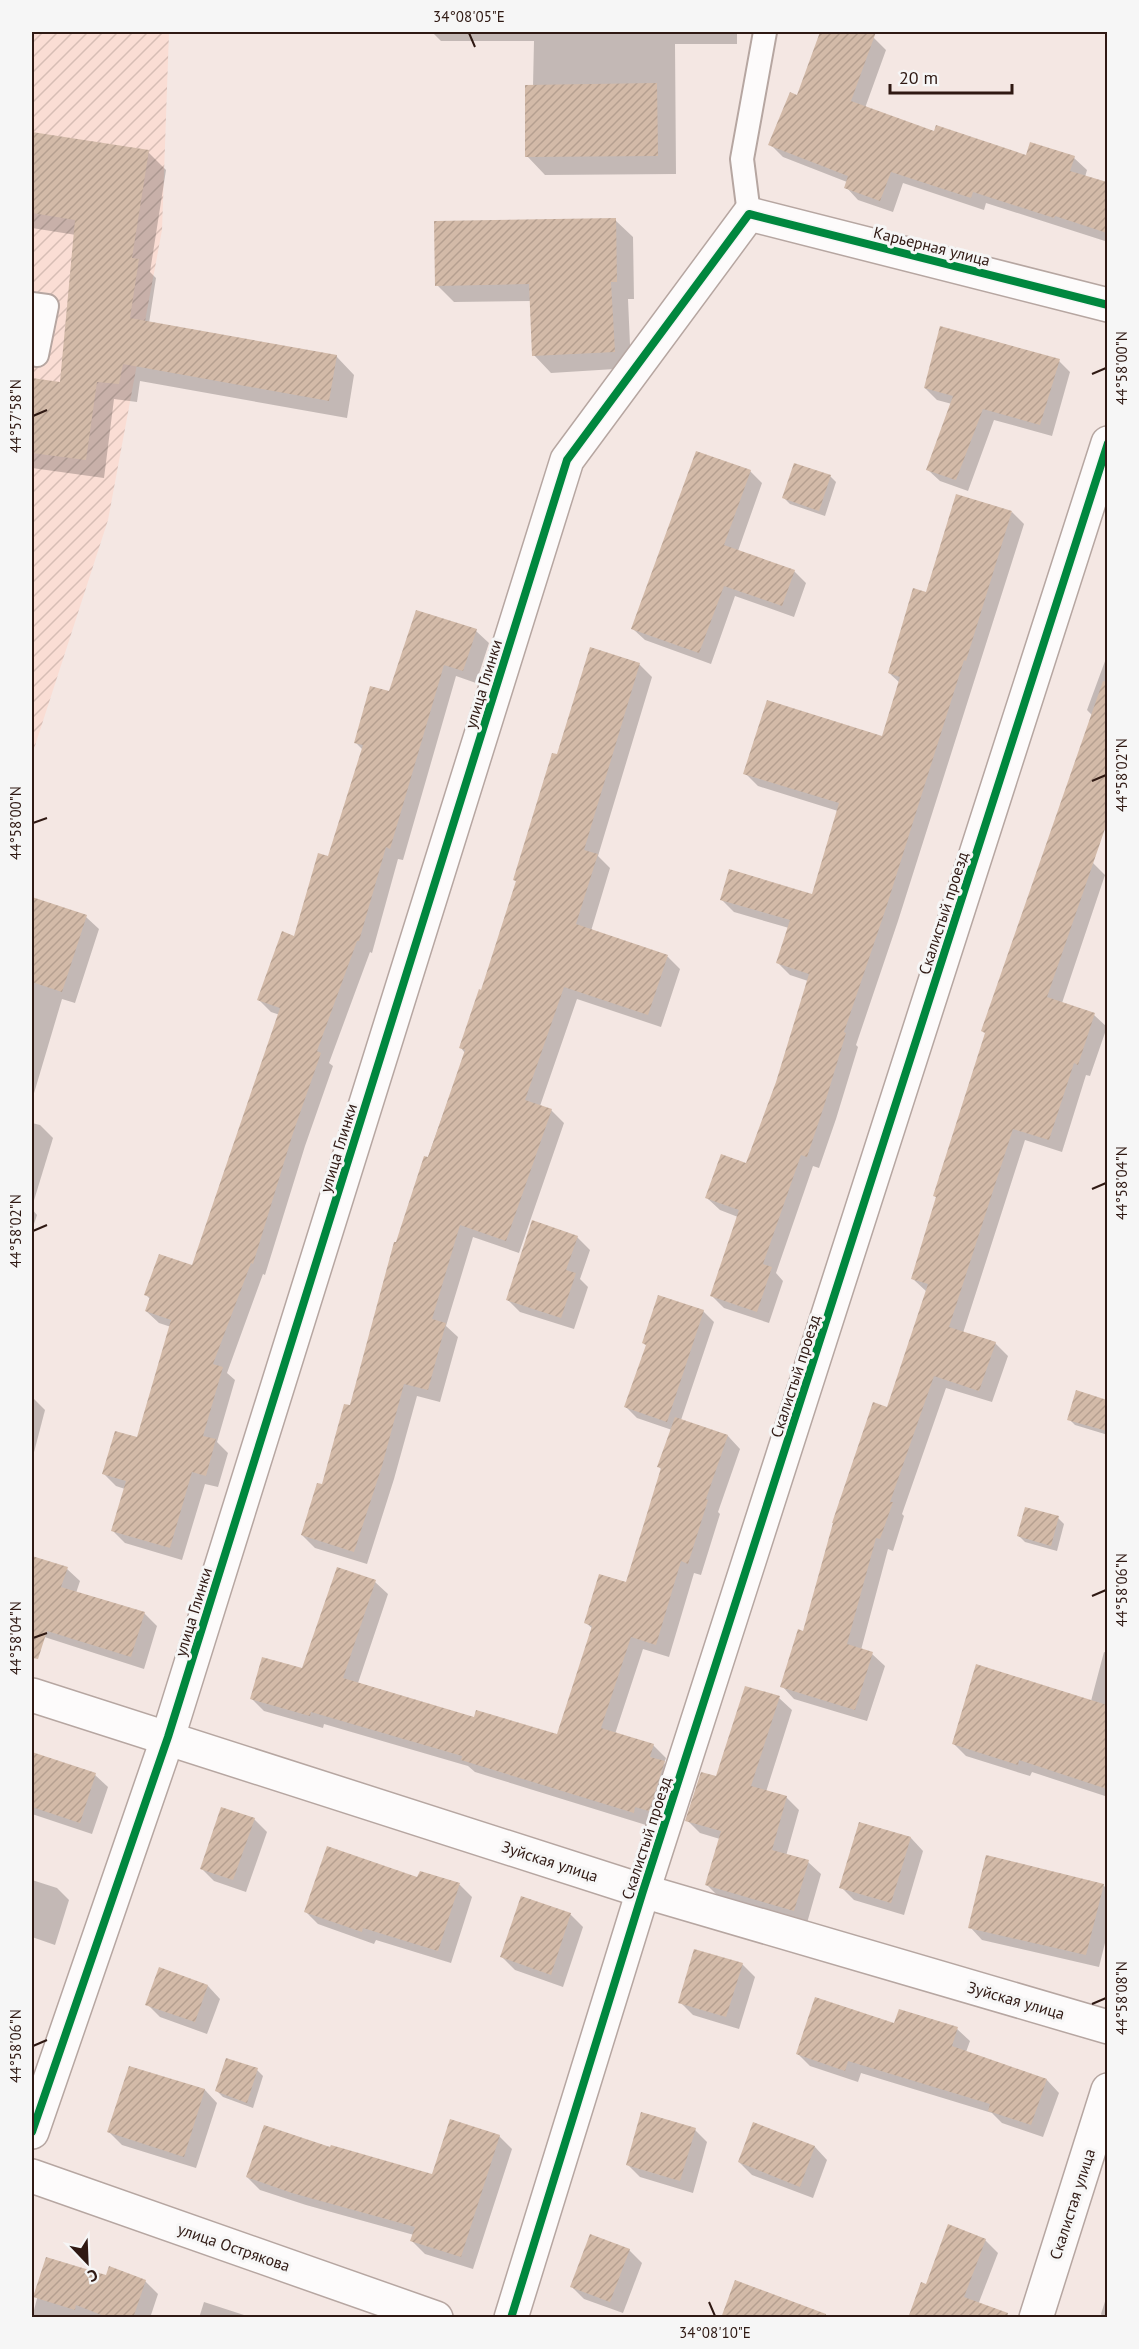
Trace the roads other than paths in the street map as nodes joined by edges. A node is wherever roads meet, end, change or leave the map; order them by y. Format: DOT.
graph roads {
  1 [pos="765,32"];
  2 [pos="749,214"];
  3 [pos="32,304"];
  4 [pos="1107,305"];
  5 [pos="32,354"];
  6 [pos="1107,443"];
  7 [pos="32,1695"];
  8 [pos="168,1737"];
  9 [pos="644,1892"];
  10 [pos="1107,2027"];
  11 [pos="1107,2090"];
  12 [pos="32,2132"];
  13 [pos="32,2176"];
  14 [pos="436,2318"];
  15 [pos="511,2318"];
  16 [pos="1036,2318"];
  1 -- 2 [label="lane"];
  2 -- 4 [label="street, Карьерная улица"];
  2 -- 8 [label="street, улица Глинки"];
  3 -- 5 [label="lane"];
  6 -- 9 [label="street, Скалистый проезд"];
  7 -- 8 [label="street, Зуйская улица"];
  8 -- 9 [label="street, Зуйская улица"];
  8 -- 12 [label="street, улица Глинки"];
  9 -- 10 [label="street, Зуйская улица"];
  9 -- 15 [label="street, Скалистый проезд"];
  11 -- 16 [label="street, Скалистая улица"];
  13 -- 14 [label="street, улица Острякова"];
}
